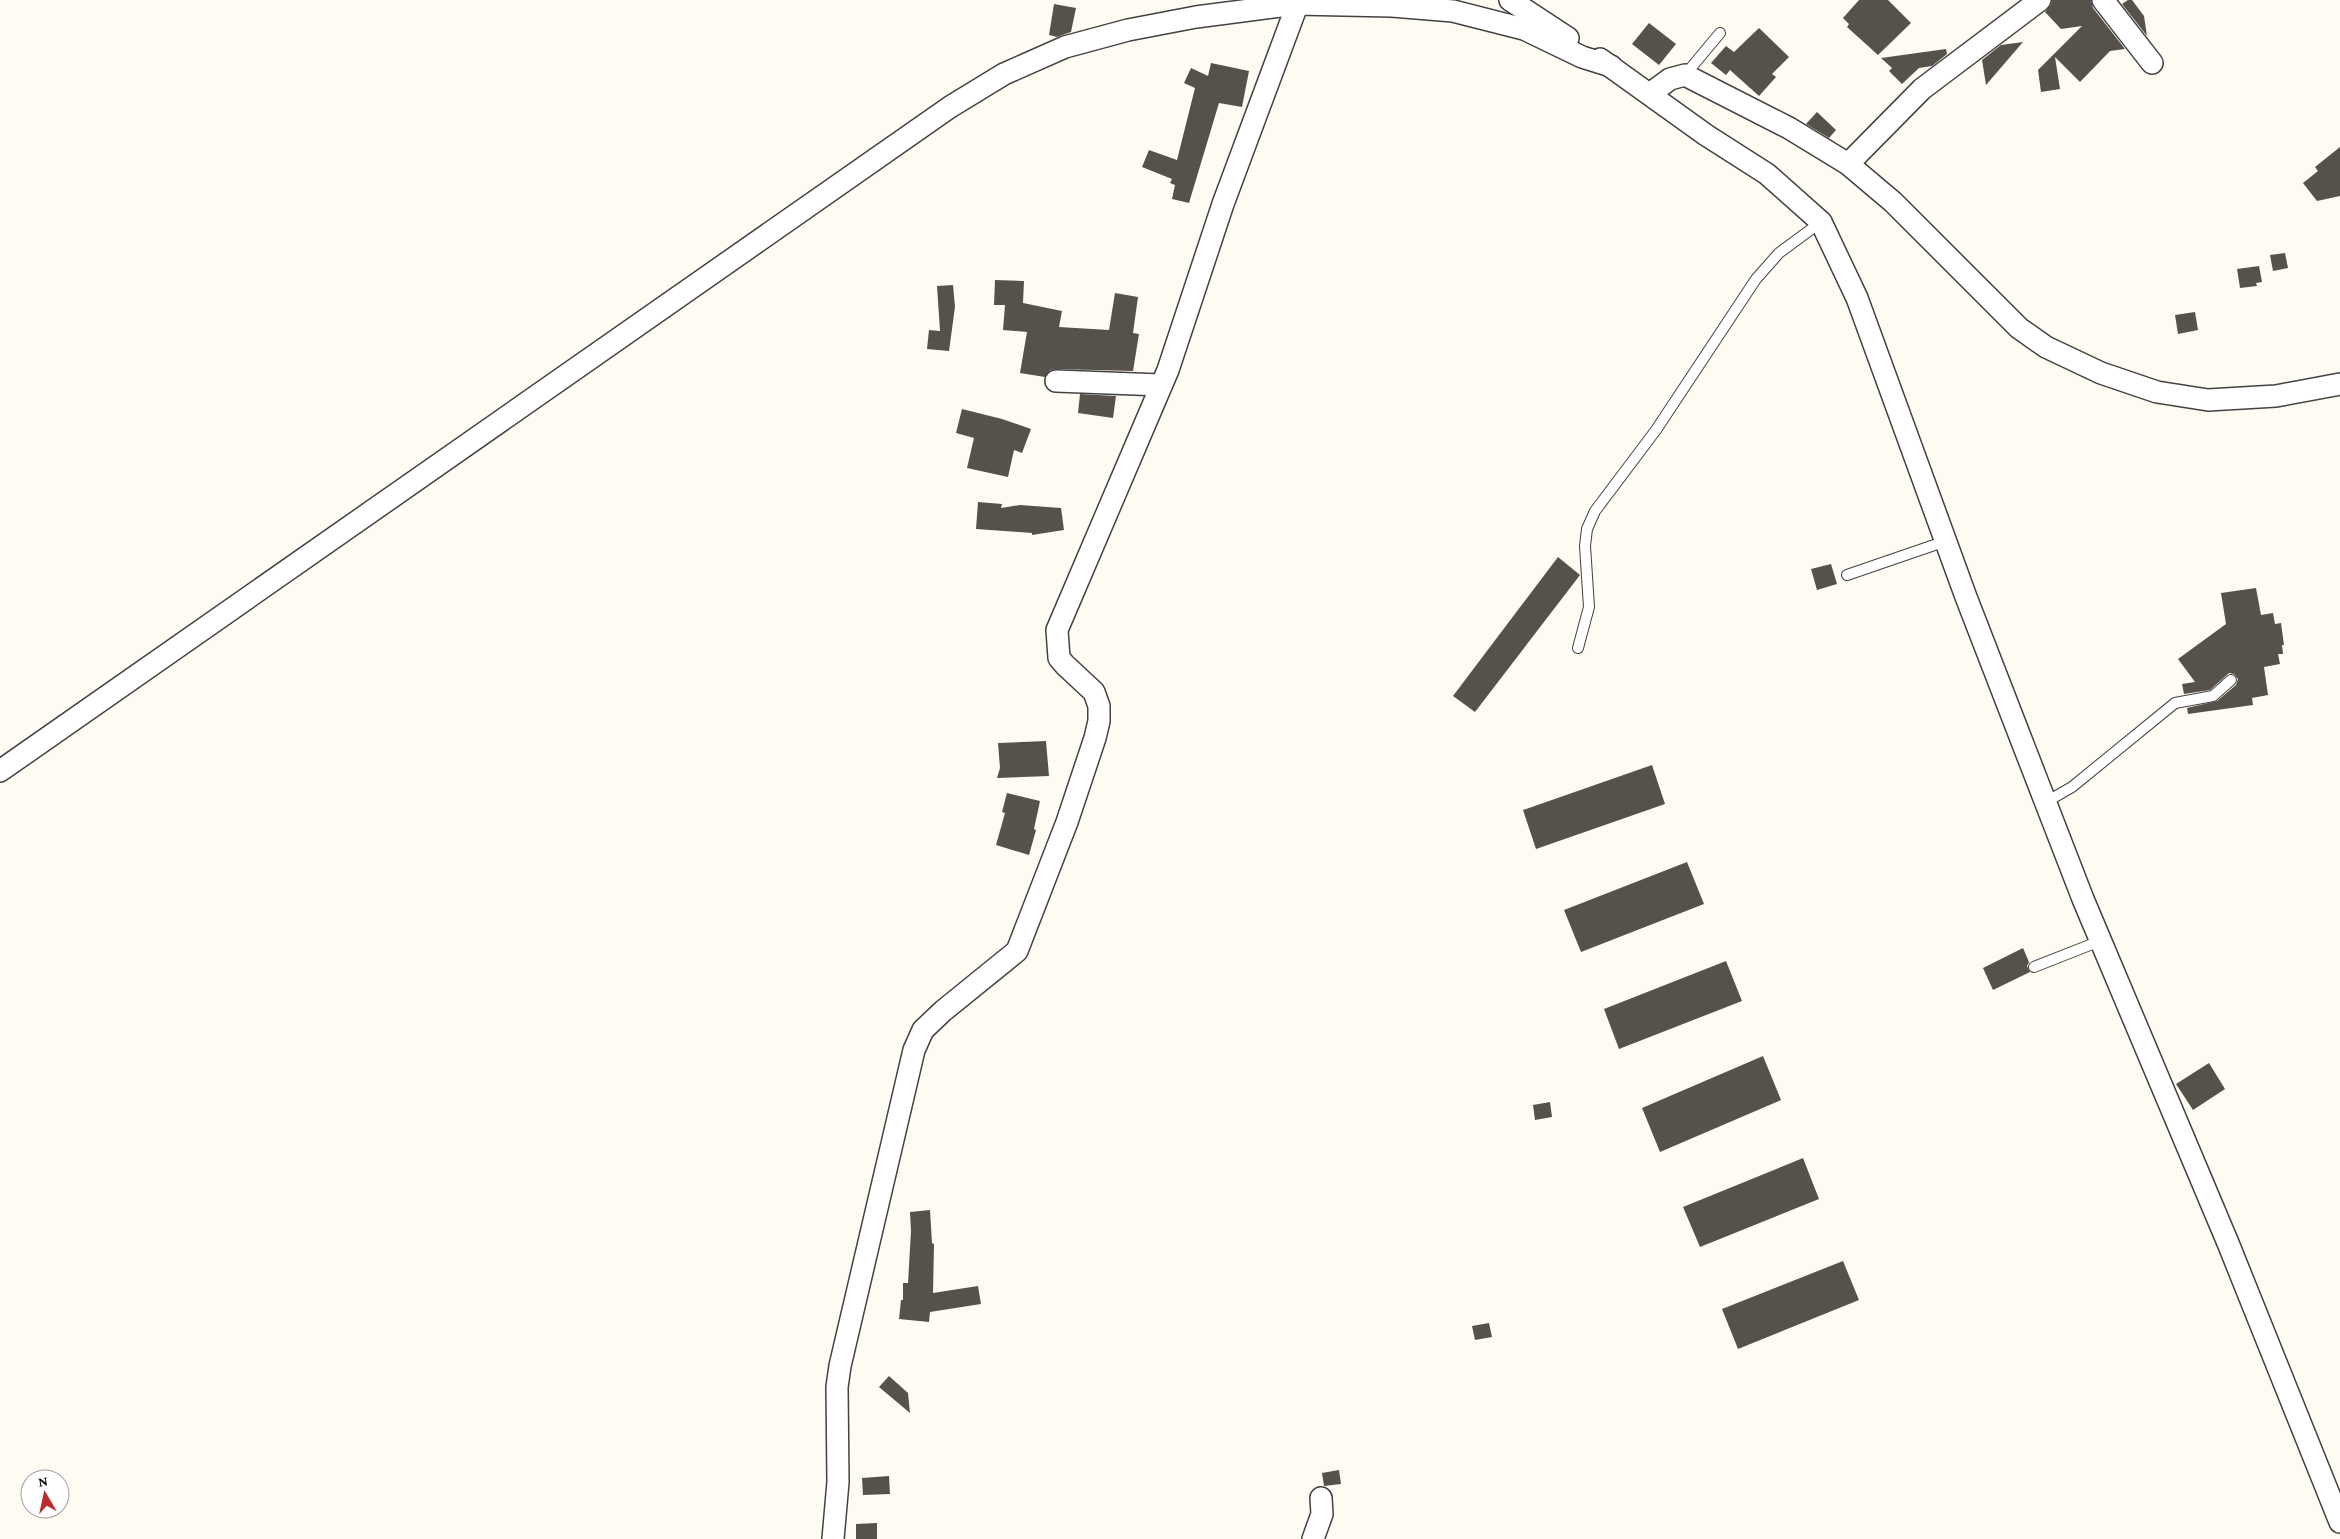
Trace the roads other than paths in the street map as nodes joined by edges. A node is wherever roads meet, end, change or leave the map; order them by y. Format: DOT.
graph roads {
  1 [pos="1510,0"];
  2 [pos="2040,0"];
  3 [pos="2103,0"];
  4 [pos="1297,2"];
  5 [pos="1720,33"];
  6 [pos="2152,63"];
  7 [pos="1611,66"];
  8 [pos="1685,75"];
  9 [pos="1651,93"];
  10 [pos="1848,164"];
  11 [pos="1821,222"];
  12 [pos="1056,381"];
  13 [pos="2340,384"];
  14 [pos="1161,385"];
  15 [pos="1946,541"];
  16 [pos="1847,575"];
  17 [pos="1578,648"];
  18 [pos="2231,680"];
  19 [pos="0,771"];
  20 [pos="2046,802"];
  21 [pos="2100,941"];
  22 [pos="2034,966"];
  23 [pos="1321,1498"];
  24 [pos="2340,1522"];
  25 [pos="833,1539"];
  26 [pos="1312,1539"];
  1 -- 7 [label="street"];
  2 -- 10 [label="street"];
  3 -- 6 [label="street"];
  4 -- 7 [label="street"];
  4 -- 14 [label="street"];
  4 -- 19 [label="street"];
  5 -- 8 [label="lane"];
  7 -- 9 [label="street"];
  8 -- 9 [label="street"];
  8 -- 10 [label="street"];
  9 -- 11 [label="street"];
  10 -- 13 [label="street"];
  11 -- 15 [label="street"];
  11 -- 17 [label="lane"];
  12 -- 14 [label="street"];
  14 -- 25 [label="street"];
  15 -- 16 [label="lane"];
  15 -- 20 [label="street"];
  18 -- 20 [label="lane"];
  20 -- 21 [label="street"];
  21 -- 22 [label="lane"];
  21 -- 24 [label="street"];
  23 -- 26 [label="street"];
}
